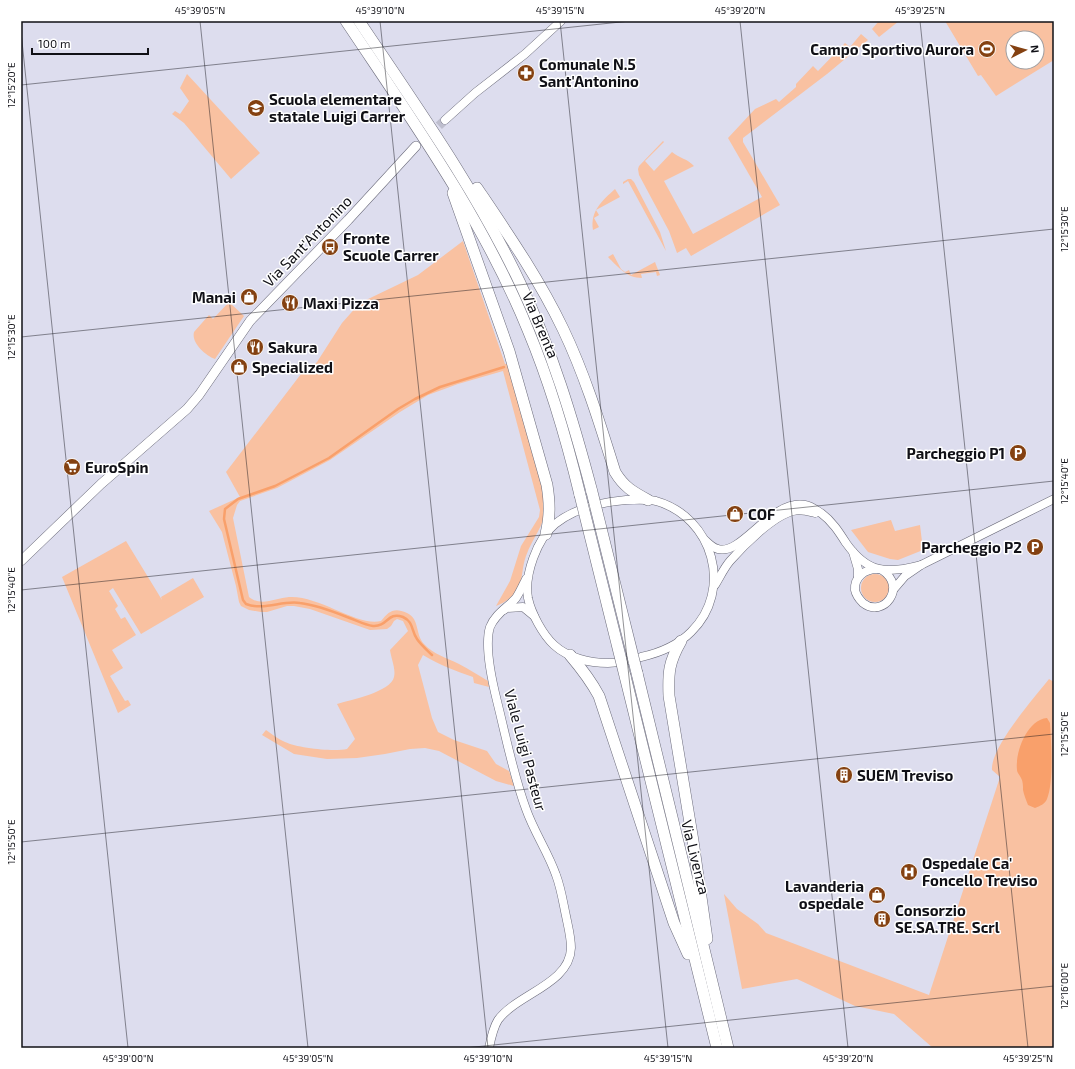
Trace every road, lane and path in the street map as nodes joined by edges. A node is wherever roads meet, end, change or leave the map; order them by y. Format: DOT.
graph roads {
  1 [pos="346,21"];
  2 [pos="359,21"];
  3 [pos="561,21"];
  4 [pos="410,96"];
  5 [pos="444,120"];
  6 [pos="416,146"];
  7 [pos="445,170"];
  8 [pos="1054,499"];
  9 [pos="648,500"];
  10 [pos="825,516"];
  11 [pos="546,534"];
  12 [pos="705,540"];
  13 [pos="852,552"];
  14 [pos="21,561"];
  15 [pos="921,564"];
  16 [pos="879,570"];
  17 [pos="529,574"];
  18 [pos="858,577"];
  19 [pos="715,584"];
  20 [pos="893,590"];
  21 [pos="501,612"];
  22 [pos="536,618"];
  23 [pos="681,641"];
  24 [pos="570,655"];
  25 [pos="637,673"];
  26 [pos="625,676"];
  27 [pos="706,982"];
  28 [pos="489,1048"];
  29 [pos="717,1048"];
  30 [pos="728,1048"];
  1 -- 7 [label="highway, Via Brenta"];
  2 -- 4 [label="highway, Via Brenta"];
  3 -- 5 [label="street"];
  4 -- 9 [label="highway"];
  4 -- 25 [label="highway, Via Brenta, bridge"];
  6 -- 14 [label="main road, Via Sant'Antonino"];
  7 -- 11 [label="highway"];
  7 -- 26 [label="highway, Via Brenta, bridge"];
  8 -- 15 [label="street"];
  9 -- 11 [label="street"];
  9 -- 12 [label="street"];
  10 -- 12 [label="street"];
  10 -- 13 [label="street"];
  10 -- 19 [label="street"];
  11 -- 17 [label="street"];
  12 -- 19 [label="street"];
  13 -- 16 [label="street"];
  13 -- 18 [label="street"];
  15 -- 16 [label="street"];
  15 -- 20 [label="street"];
  16 -- 18 [label="street"];
  16 -- 20 [label="street"];
  17 -- 21 [label="street, Viale Luigi Pasteur"];
  17 -- 22 [label="street"];
  18 -- 20 [label="street"];
  19 -- 23 [label="street"];
  21 -- 22 [label="street"];
  21 -- 28 [label="street, Viale Luigi Pasteur"];
  22 -- 24 [label="street"];
  23 -- 24 [label="street"];
  23 -- 27 [label="highway"];
  24 -- 27 [label="highway"];
  25 -- 27 [label="highway, Via Livenza"];
  26 -- 27 [label="highway, Via Livenza"];
  27 -- 29 [label="highway, Via Livenza"];
  27 -- 30 [label="highway, Via Livenza"];
}
